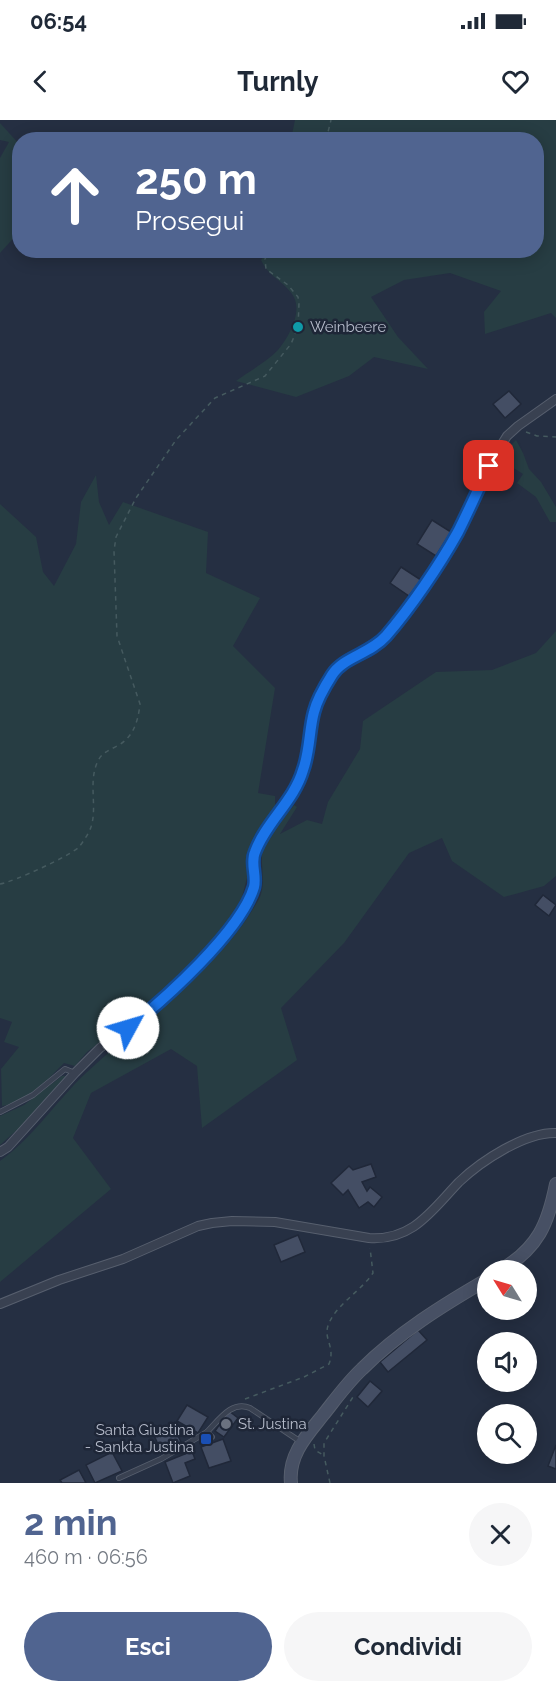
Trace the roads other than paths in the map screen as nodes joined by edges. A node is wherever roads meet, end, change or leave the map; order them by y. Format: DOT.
graph roads {
  1 [pos="556,399"];
  2 [pos="75,1073"];
  3 [pos="0,1112"];
  4 [pos="556,1133"];
  5 [pos="0,1152"];
  6 [pos="556,1184"];
  7 [pos="516,1260"];
  8 [pos="477,1285"];
  9 [pos="0,1304"];
  10 [pos="207,1432"];
  11 [pos="212,1437"];
  12 [pos="301,1442"];
  13 [pos="119,1478"];
  14 [pos="291,1483"];
  1 -- 2 [label="street"];
  2 -- 3 [label="lane"];
  2 -- 5 [label="street"];
  4 -- 9 [label="street"];
  6 -- 7 [label="main road"];
  8 -- 12 [label="main road"];
  10 -- 11 [label="lane"];
  10 -- 12 [label="lane"];
  10 -- 13 [label="lane"];
  12 -- 14 [label="main road"];
}
